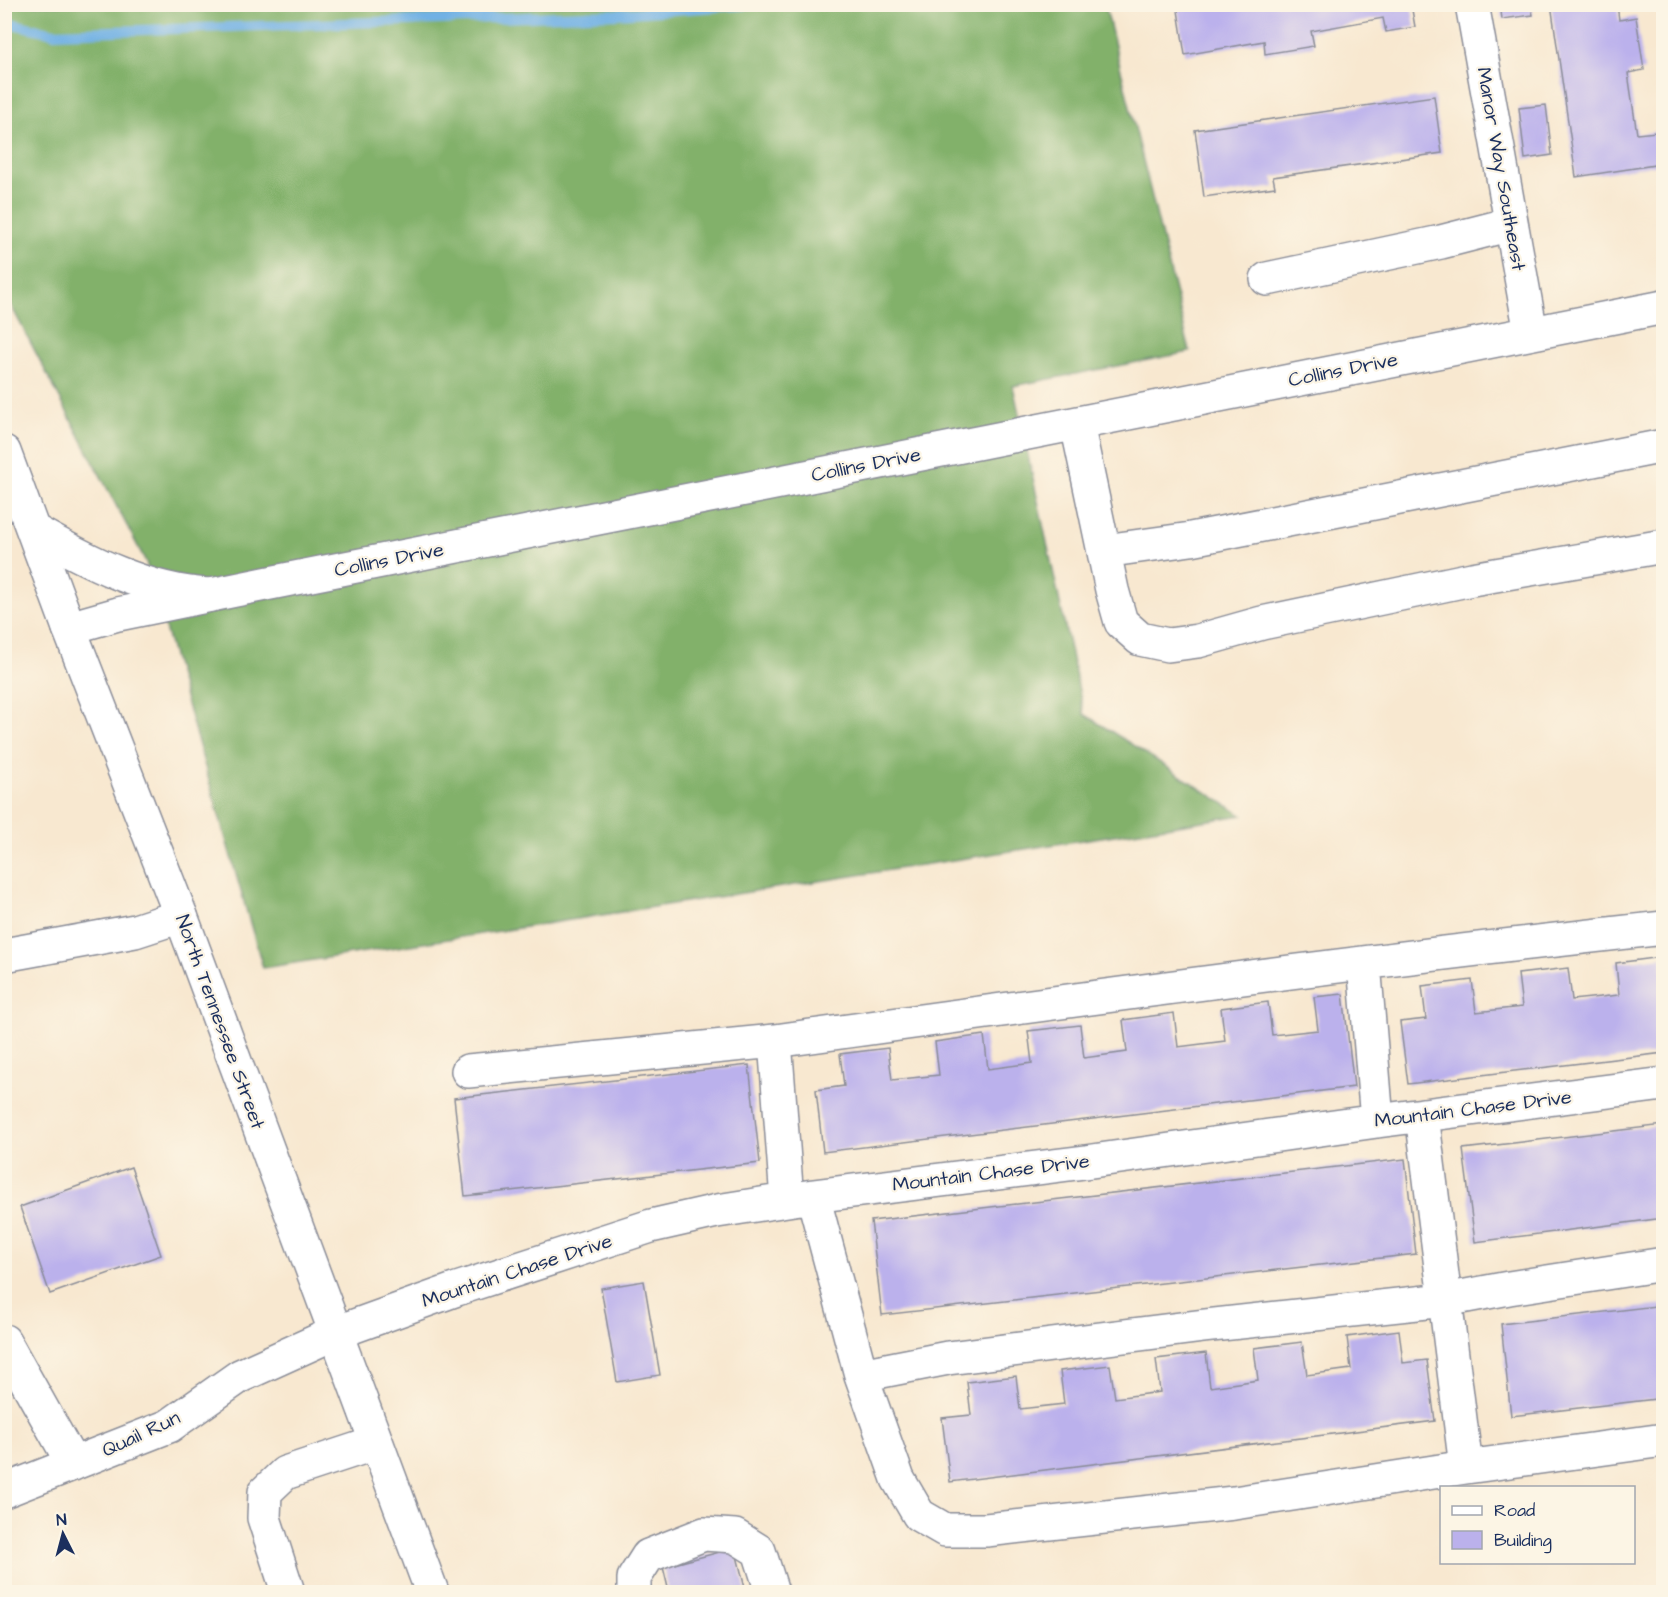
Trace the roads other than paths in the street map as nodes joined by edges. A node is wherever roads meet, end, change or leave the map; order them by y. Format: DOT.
graph roads {
  1 [pos="1472,4"];
  2 [pos="1511,224"];
  3 [pos="1268,279"];
  4 [pos="1664,307"];
  5 [pos="1531,333"];
  6 [pos="1077,424"];
  7 [pos="1664,446"];
  8 [pos="4,452"];
  9 [pos="33,530"];
  10 [pos="1664,546"];
  11 [pos="1104,551"];
  12 [pos="210,596"];
  13 [pos="69,628"];
  14 [pos="181,916"];
  15 [pos="1664,928"];
  16 [pos="4,955"];
  17 [pos="1364,963"];
  18 [pos="775,1041"];
  19 [pos="468,1071"];
  20 [pos="1664,1084"];
  21 [pos="1422,1115"];
  22 [pos="1377,1121"];
  23 [pos="800,1198"];
  24 [pos="1664,1264"];
  25 [pos="1445,1300"];
  26 [pos="335,1334"];
  27 [pos="4,1341"];
  28 [pos="861,1375"];
  29 [pos="1664,1440"];
  30 [pos="376,1443"];
  31 [pos="73,1464"];
  32 [pos="1466,1467"];
  33 [pos="4,1491"];
  34 [pos="288,1593"];
  35 [pos="432,1593"];
  36 [pos="634,1593"];
  37 [pos="772,1593"];
  1 -- 2 [label="street, Manor Way Southeast"];
  2 -- 3 [label="street"];
  2 -- 5 [label="street, Manor Way Southeast"];
  4 -- 5 [label="street, Collins Drive"];
  5 -- 6 [label="street, Collins Drive"];
  6 -- 11 [label="street"];
  6 -- 12 [label="street, Collins Drive"];
  7 -- 11 [label="street"];
  8 -- 9 [label="street, North Tennessee Street"];
  9 -- 12 [label="street"];
  9 -- 13 [label="street, North Tennessee Street"];
  10 -- 11 [label="street"];
  12 -- 13 [label="street, Collins Drive"];
  13 -- 14 [label="street, North Tennessee Street"];
  14 -- 16 [label="street"];
  14 -- 26 [label="street, North Tennessee Street"];
  15 -- 17 [label="street"];
  17 -- 18 [label="street"];
  17 -- 22 [label="street"];
  18 -- 19 [label="street"];
  18 -- 23 [label="street"];
  20 -- 21 [label="street, Mountain Chase Drive"];
  21 -- 22 [label="street, Mountain Chase Drive"];
  21 -- 25 [label="street"];
  22 -- 23 [label="street, Mountain Chase Drive"];
  23 -- 26 [label="street, Mountain Chase Drive"];
  23 -- 28 [label="street"];
  24 -- 25 [label="street"];
  25 -- 28 [label="street"];
  25 -- 32 [label="street"];
  26 -- 30 [label="street, North Tennessee Street"];
  26 -- 31 [label="street, Quail Run"];
  27 -- 31 [label="street"];
  28 -- 32 [label="street"];
  29 -- 32 [label="street"];
  30 -- 34 [label="street"];
  30 -- 35 [label="street, North Tennessee Street"];
  31 -- 33 [label="street, Quail Run"];
  36 -- 37 [label="street"];
}
